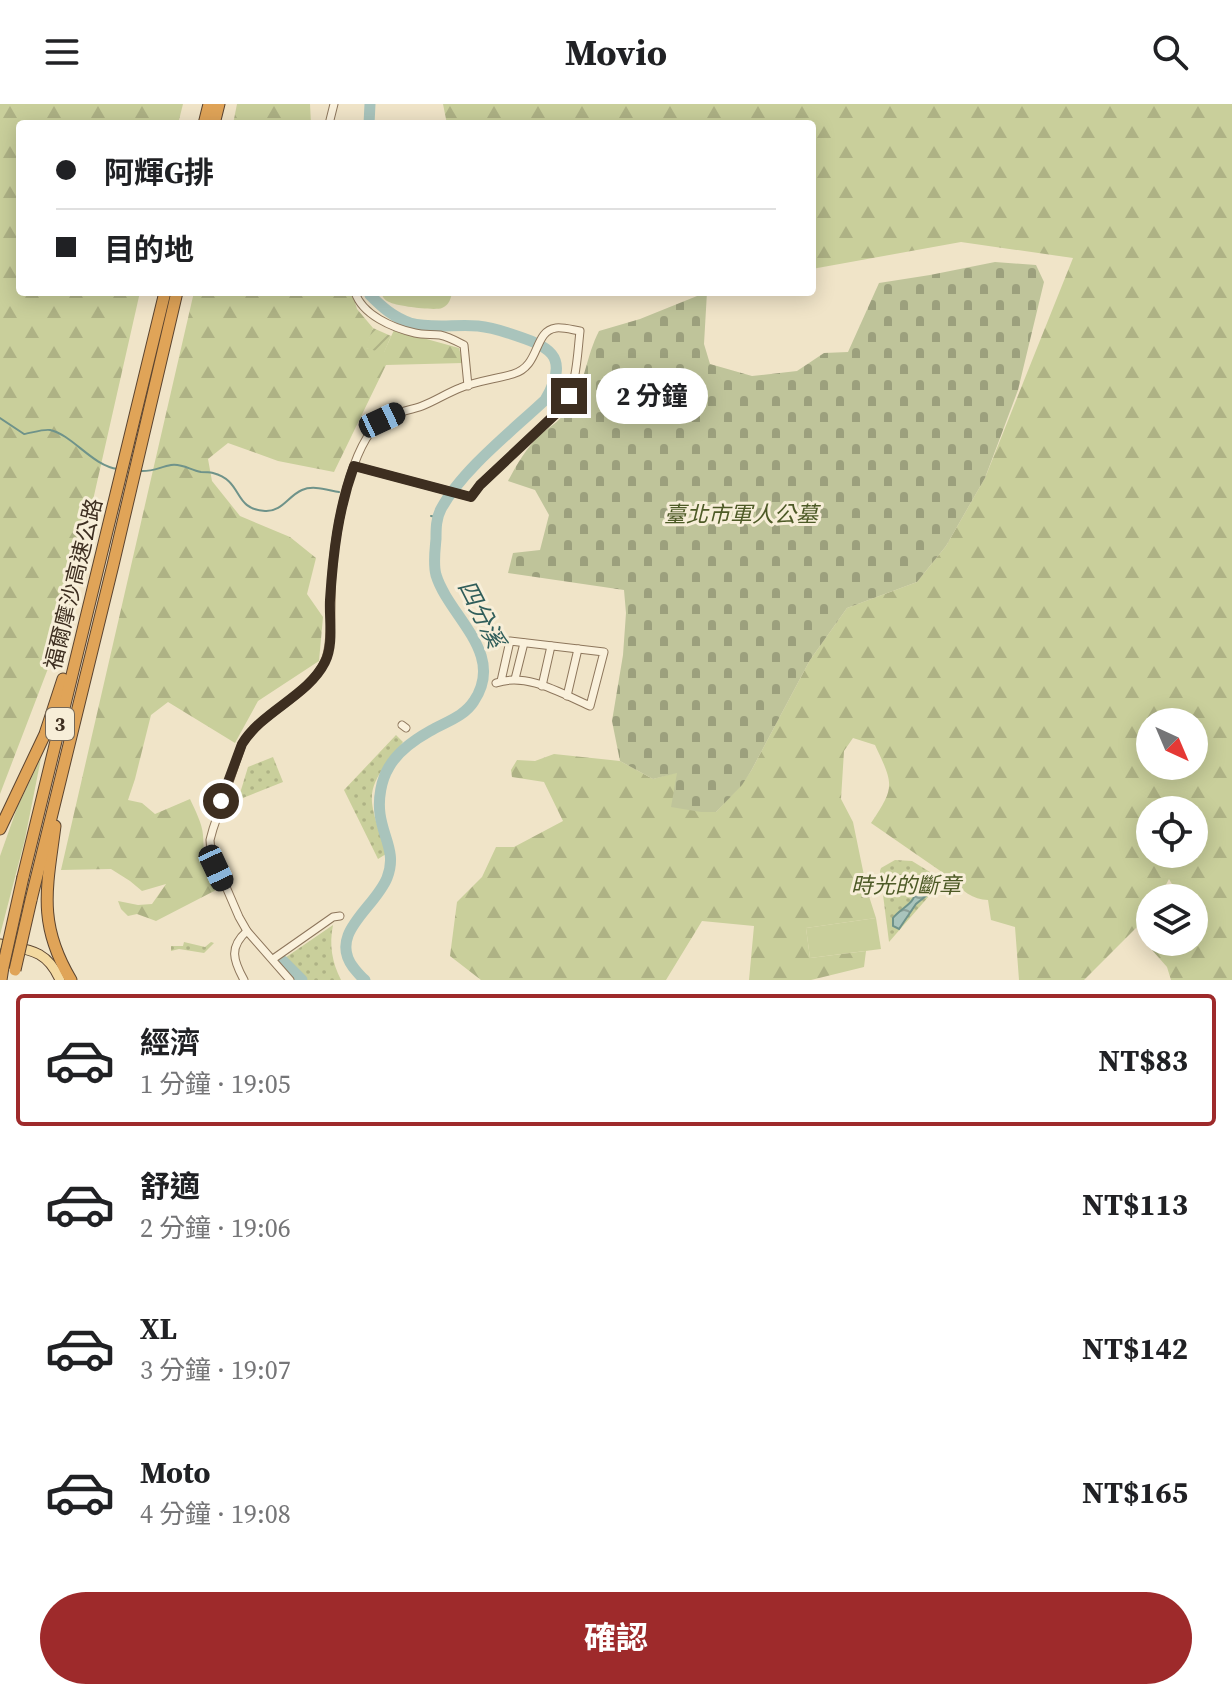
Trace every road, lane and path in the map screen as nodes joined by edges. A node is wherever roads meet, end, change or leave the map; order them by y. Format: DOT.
graph roads {
  1 [pos="164,296"];
  2 [pos="176,296"];
  3 [pos="356,296"];
  4 [pos="153,369"];
  5 [pos="468,386"];
  6 [pos="354,466"];
  7 [pos="96,571"];
  8 [pos="524,643"];
  9 [pos="551,646"];
  10 [pos="578,649"];
  11 [pos="515,679"];
  12 [pos="542,686"];
  13 [pos="567,696"];
  14 [pos="64,762"];
  15 [pos="0,829"];
  16 [pos="340,916"];
  17 [pos="247,931"];
  18 [pos="0,944"];
  19 [pos="273,959"];
  20 [pos="7,971"];
  21 [pos="58,977"];
  22 [pos="71,980"];
  23 [pos="244,980"];
  24 [pos="290,980"];
  1 -- 4 [label="highway, 福爾摩沙高速公路 / 3"];
  2 -- 4 [label="highway, 福爾摩沙高速公路 / 3"];
  3 -- 5 [label="street"];
  4 -- 7 [label="highway, 福爾摩沙高速公路 / 3"];
  4 -- 14 [label="highway, 福爾摩沙高速公路 / 3"];
  5 -- 6 [label="street"];
  5 -- 6 [label="street"];
  6 -- 17 [label="street"];
  7 -- 15 [label="highway"];
  7 -- 20 [label="highway, 福爾摩沙高速公路 / 3, bridge"];
  8 -- 9 [label="street"];
  8 -- 11 [label="street"];
  8 -- 11 [label="street"];
  9 -- 10 [label="street"];
  9 -- 12 [label="street"];
  10 -- 13 [label="street"];
  10 -- 13 [label="street"];
  11 -- 12 [label="street"];
  12 -- 13 [label="street"];
  14 -- 20 [label="highway, 福爾摩沙高速公路 / 3, bridge"];
  14 -- 22 [label="highway"];
  16 -- 19 [label="street"];
  17 -- 19 [label="street"];
  17 -- 23 [label="street"];
  18 -- 21 [label="main road"];
  19 -- 24 [label="street"];
}
